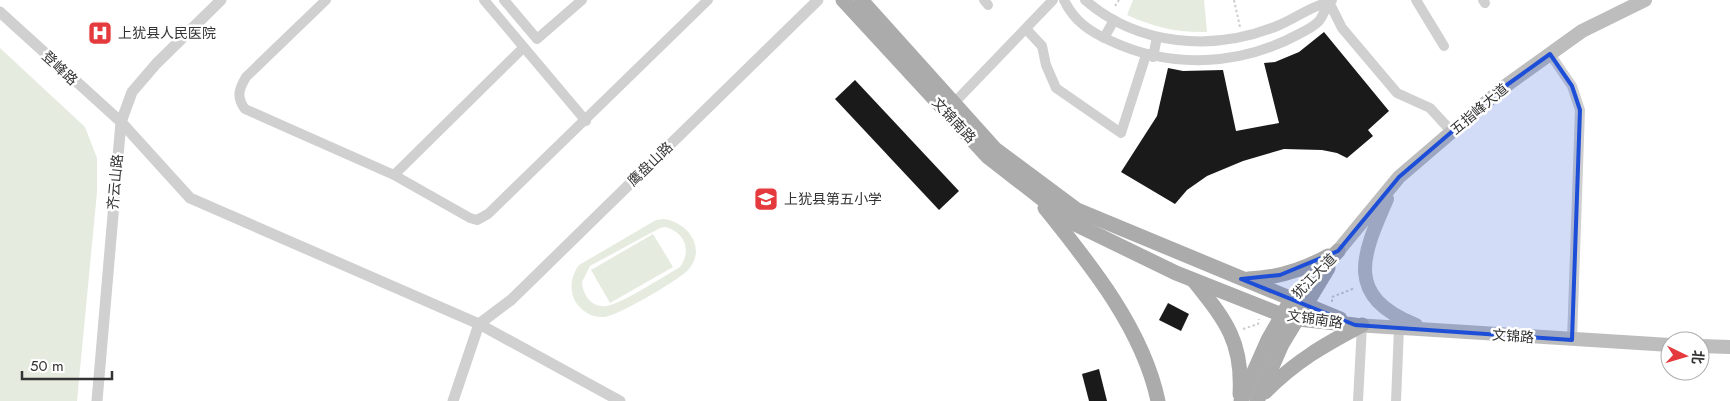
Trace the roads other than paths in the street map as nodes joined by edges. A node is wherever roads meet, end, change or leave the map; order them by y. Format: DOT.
graph roads {
  1 [pos="221,0"];
  2 [pos="326,0"];
  3 [pos="484,0"];
  4 [pos="504,0"];
  5 [pos="582,0"];
  6 [pos="708,0"];
  7 [pos="818,0"];
  8 [pos="843,0"];
  9 [pos="861,0"];
  10 [pos="1054,0"];
  11 [pos="1064,0"];
  12 [pos="1085,0"];
  13 [pos="1416,0"];
  14 [pos="1645,0"];
  15 [pos="1331,1"];
  16 [pos="0,12"];
  17 [pos="1114,20"];
  18 [pos="1284,23"];
  19 [pos="1026,29"];
  20 [pos="1157,37"];
  21 [pos="1104,38"];
  22 [pos="1290,38"];
  23 [pos="1444,46"];
  24 [pos="523,48"];
  25 [pos="1550,54"];
  26 [pos="1150,56"];
  27 [pos="954,103"];
  28 [pos="586,121"];
  29 [pos="121,122"];
  30 [pos="1452,132"];
  31 [pos="394,176"];
  32 [pos="1393,184"];
  33 [pos="1028,188"];
  34 [pos="1338,250"];
  35 [pos="1241,279"];
  36 [pos="1193,280"];
  37 [pos="1291,300"];
  38 [pos="1307,305"];
  39 [pos="1282,315"];
  40 [pos="1298,320"];
  41 [pos="479,324"];
  42 [pos="1359,325"];
  43 [pos="1399,328"];
  44 [pos="1428,330"];
  45 [pos="1572,340"];
  46 [pos="1660,344"];
  47 [pos="1710,346"];
  48 [pos="1730,347"];
  49 [pos="1258,400"];
  50 [pos="97,401"];
  51 [pos="453,401"];
  52 [pos="620,401"];
  53 [pos="1158,401"];
  54 [pos="1240,401"];
  55 [pos="1358,401"];
  56 [pos="1396,401"];
  1 -- 29 [label="street, 齐云山路"];
  2 -- 31 [label="street"];
  3 -- 24 [label="street"];
  4 -- 5 [label="street"];
  6 -- 28 [label="street"];
  7 -- 41 [label="street, 鹰盘山路"];
  8 -- 33 [label="main road, 文锦南路"];
  9 -- 27 [label="main road, 文锦南路"];
  10 -- 19 [label="street"];
  11 -- 21 [label="street"];
  12 -- 17 [label="street"];
  13 -- 23 [label="street"];
  14 -- 25 [label="main road, 五指峰大道"];
  15 -- 18 [label="street"];
  15 -- 22 [label="street"];
  15 -- 30 [label="street"];
  16 -- 29 [label="street, 登峰路"];
  17 -- 20 [label="street"];
  17 -- 21 [label="street"];
  18 -- 20 [label="street"];
  18 -- 22 [label="street"];
  19 -- 26 [label="street"];
  19 -- 27 [label="street"];
  20 -- 26 [label="street"];
  21 -- 26 [label="street"];
  22 -- 26 [label="street"];
  24 -- 28 [label="street"];
  24 -- 31 [label="street"];
  25 -- 30 [label="main road, 五指峰大道"];
  25 -- 45 [label="street"];
  27 -- 35 [label="main road, 文锦南路"];
  28 -- 31 [label="street"];
  29 -- 41 [label="street, 登峰路"];
  29 -- 50 [label="street, 齐云山路"];
  30 -- 32 [label="main road, 五指峰大道"];
  32 -- 34 [label="main road, 五指峰大道"];
  32 -- 44 [label="main road"];
  33 -- 36 [label="main road, 文锦南路"];
  33 -- 53 [label="main road"];
  34 -- 35 [label="main road"];
  34 -- 37 [label="main road, 犹江大道"];
  34 -- 38 [label="main road, 犹江大道"];
  35 -- 37 [label="main road, 文锦南路"];
  36 -- 39 [label="main road, 文锦南路"];
  36 -- 54 [label="main road"];
  37 -- 38 [label="main road, 文锦南路"];
  37 -- 39 [label="main road, 犹江大道"];
  38 -- 40 [label="main road, 犹江大道"];
  38 -- 42 [label="main road, 文锦南路"];
  39 -- 40 [label="main road, 文锦南路"];
  39 -- 54 [label="main road, 犹江大道"];
  40 -- 42 [label="main road, 文锦南路"];
  40 -- 49 [label="main road, 犹江大道"];
  41 -- 51 [label="street"];
  41 -- 52 [label="street, 登峰路"];
  42 -- 43 [label="main road, 文锦路"];
  42 -- 49 [label="main road"];
  42 -- 55 [label="street"];
  43 -- 44 [label="main road, 文锦路"];
  43 -- 56 [label="street"];
  44 -- 45 [label="main road, 文锦路"];
  45 -- 46 [label="main road, 文锦路"];
  47 -- 48 [label="main road"];
}
